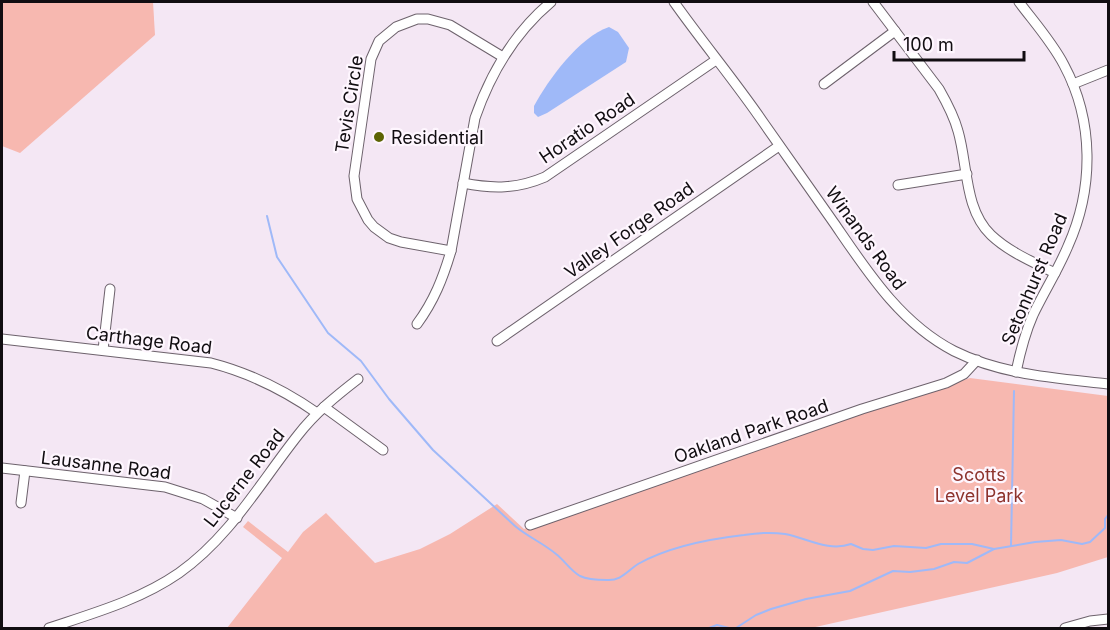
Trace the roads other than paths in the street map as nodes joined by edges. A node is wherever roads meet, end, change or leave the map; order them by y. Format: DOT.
graph roads {
  1 [pos="551,2"];
  2 [pos="674,2"];
  3 [pos="873,2"];
  4 [pos="1019,2"];
  5 [pos="895,32"];
  6 [pos="503,57"];
  7 [pos="716,60"];
  8 [pos="1108,70"];
  9 [pos="824,84"];
  10 [pos="1073,84"];
  11 [pos="779,146"];
  12 [pos="967,174"];
  13 [pos="463,183"];
  14 [pos="898,185"];
  15 [pos="451,251"];
  16 [pos="1055,273"];
  17 [pos="110,289"];
  18 [pos="417,324"];
  19 [pos="2,339"];
  20 [pos="497,341"];
  21 [pos="103,350"];
  22 [pos="977,360"];
  23 [pos="1016,372"];
  24 [pos="358,379"];
  25 [pos="1108,384"];
  26 [pos="320,410"];
  27 [pos="383,450"];
  28 [pos="2,468"];
  29 [pos="25,471"];
  30 [pos="21,503"];
  31 [pos="237,518"];
  32 [pos="530,525"];
  33 [pos="1108,619"];
  34 [pos="49,628"];
  35 [pos="1065,628"];
  1 -- 6 [label="street"];
  2 -- 7 [label="street, Winands Road"];
  3 -- 5 [label="street"];
  4 -- 10 [label="street, Setonhurst Road"];
  5 -- 9 [label="street"];
  5 -- 12 [label="street"];
  6 -- 13 [label="street"];
  6 -- 15 [label="street, Tevis Circle"];
  7 -- 11 [label="street, Winands Road"];
  7 -- 13 [label="street, Horatio Road"];
  8 -- 10 [label="street"];
  10 -- 16 [label="street, Setonhurst Road"];
  11 -- 20 [label="street, Valley Forge Road"];
  11 -- 22 [label="street, Winands Road"];
  12 -- 14 [label="street"];
  12 -- 16 [label="street"];
  13 -- 15 [label="street"];
  15 -- 18 [label="street"];
  16 -- 23 [label="street, Setonhurst Road"];
  17 -- 21 [label="street"];
  19 -- 21 [label="street, Carthage Road"];
  21 -- 26 [label="street, Carthage Road"];
  22 -- 23 [label="street, Winands Road"];
  22 -- 32 [label="street, Oakland Park Road"];
  23 -- 25 [label="street, Winands Road"];
  24 -- 26 [label="street, Lucerne Road"];
  26 -- 27 [label="street, Carthage Road"];
  26 -- 31 [label="street, Lucerne Road"];
  28 -- 29 [label="street, Lausanne Road"];
  29 -- 30 [label="street"];
  29 -- 31 [label="street, Lausanne Road"];
  31 -- 34 [label="street, Lucerne Road"];
  33 -- 35 [label="street"];
}
